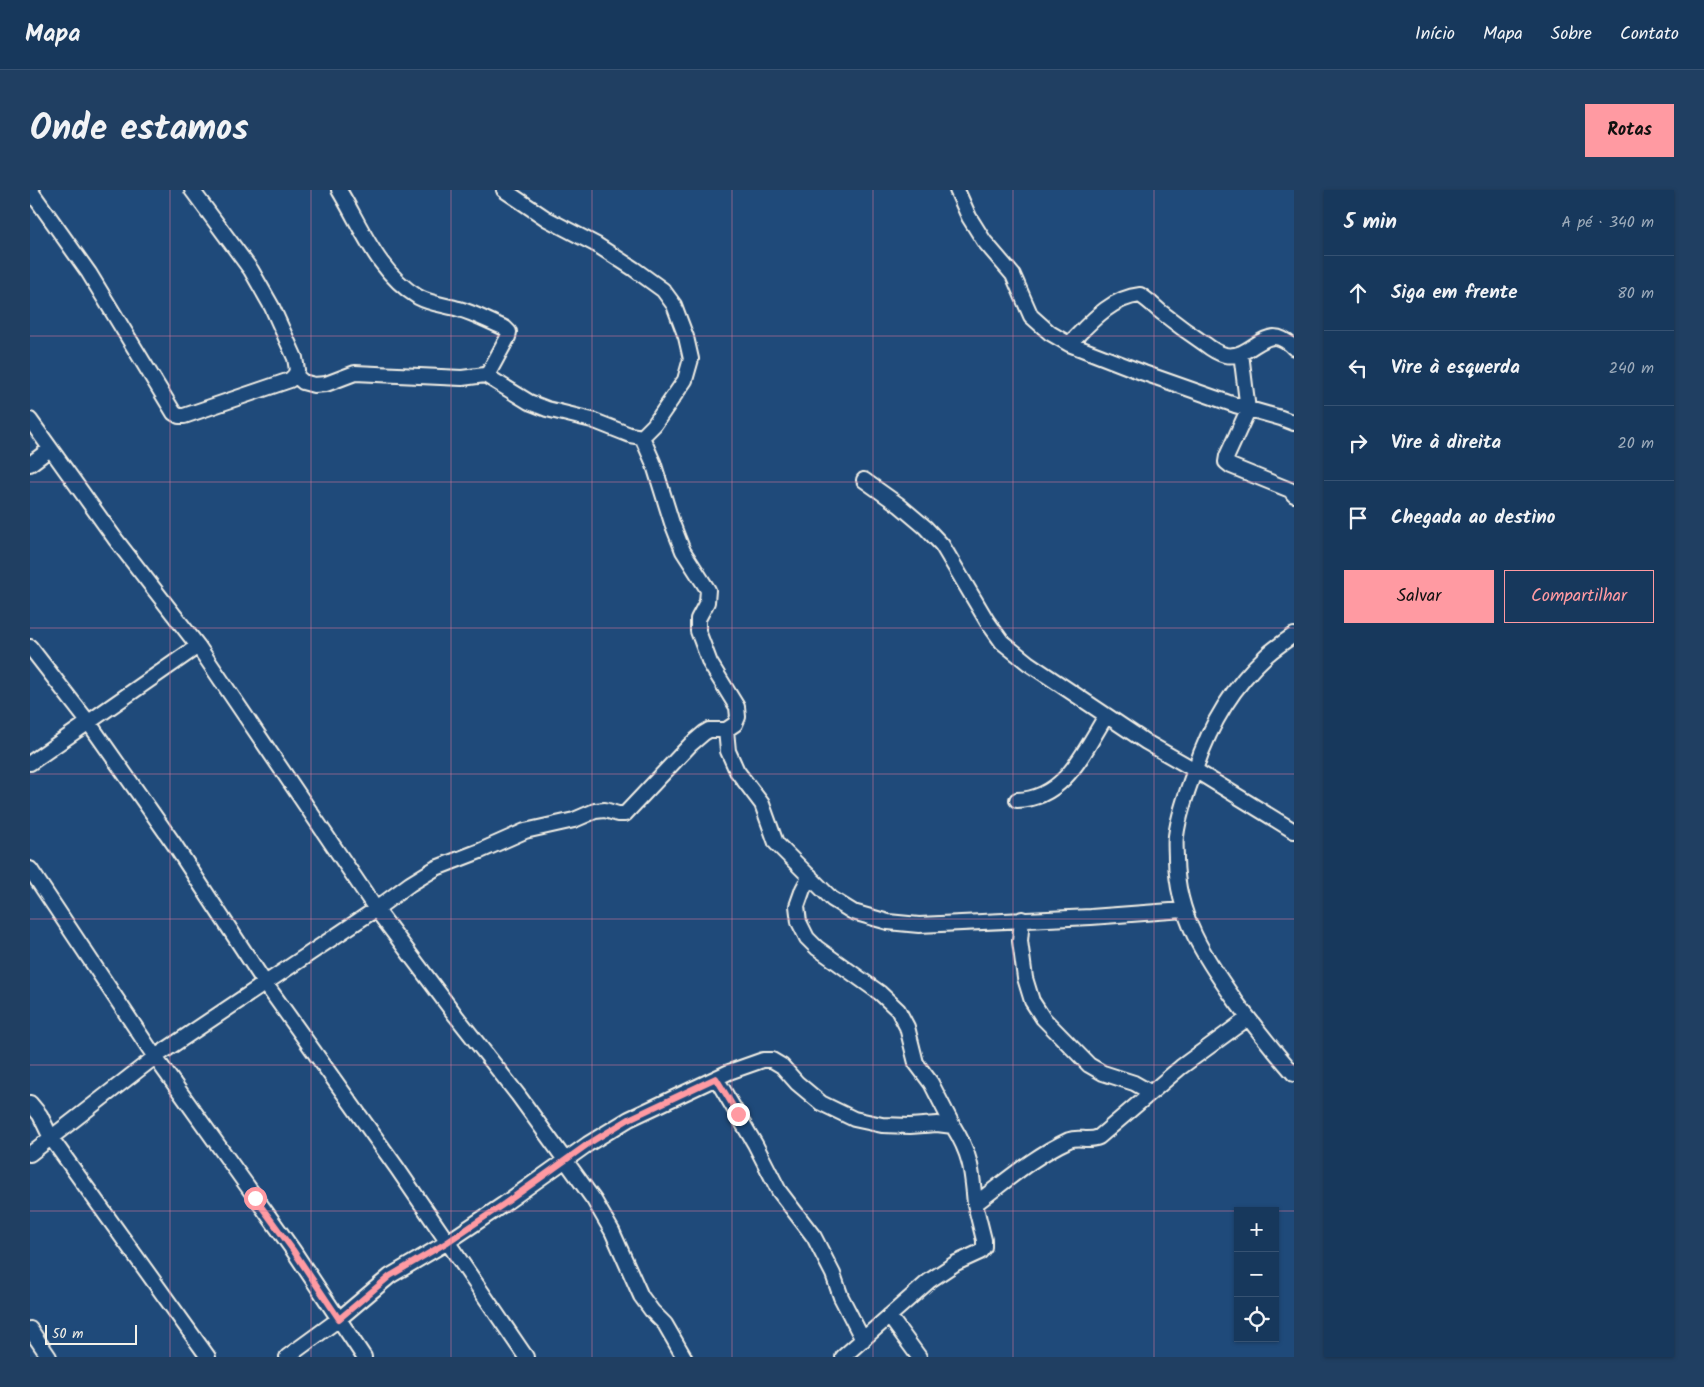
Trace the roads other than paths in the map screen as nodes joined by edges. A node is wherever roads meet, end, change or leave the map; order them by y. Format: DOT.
graph roads {
  1 [pos="30,190"];
  2 [pos="192,190"];
  3 [pos="339,190"];
  4 [pos="504,190"];
  5 [pos="957,190"];
  6 [pos="1069,344"];
  7 [pos="1294,348"];
  8 [pos="1241,353"];
  9 [pos="485,375"];
  10 [pos="296,376"];
  11 [pos="1248,410"];
  12 [pos="30,420"];
  13 [pos="1294,423"];
  14 [pos="642,436"];
  15 [pos="50,449"];
  16 [pos="30,464"];
  17 [pos="864,480"];
  18 [pos="1294,495"];
  19 [pos="1294,635"];
  20 [pos="198,646"];
  21 [pos="30,647"];
  22 [pos="1106,716"];
  23 [pos="88,723"];
  24 [pos="726,730"];
  25 [pos="30,763"];
  26 [pos="1195,770"];
  27 [pos="1017,800"];
  28 [pos="1294,831"];
  29 [pos="30,869"];
  30 [pos="810,876"];
  31 [pos="376,909"];
  32 [pos="1184,910"];
  33 [pos="1022,919"];
  34 [pos="265,983"];
  35 [pos="1248,1018"];
  36 [pos="155,1057"];
  37 [pos="1294,1074"];
  38 [pos="716,1078"];
  39 [pos="1150,1092"];
  40 [pos="30,1103"];
  41 [pos="953,1126"];
  42 [pos="51,1138"];
  43 [pos="30,1154"];
  44 [pos="565,1161"];
  45 [pos="975,1204"];
  46 [pos="446,1243"];
  47 [pos="889,1316"];
  48 [pos="339,1319"];
  49 [pos="30,1329"];
  50 [pos="863,1340"];
  51 [pos="50,1357"];
  52 [pos="208,1357"];
  53 [pos="287,1357"];
  54 [pos="364,1357"];
  55 [pos="526,1357"];
  56 [pos="684,1357"];
  57 [pos="843,1357"];
  58 [pos="919,1357"];
  1 -- 10 [label="street"];
  2 -- 10 [label="street"];
  3 -- 9 [label="street"];
  4 -- 14 [label="street"];
  5 -- 6 [label="street"];
  6 -- 8 [label="street"];
  6 -- 11 [label="street"];
  7 -- 8 [label="street"];
  8 -- 11 [label="street"];
  9 -- 10 [label="street"];
  9 -- 14 [label="street"];
  11 -- 13 [label="street"];
  11 -- 18 [label="street"];
  12 -- 15 [label="street"];
  14 -- 24 [label="street"];
  15 -- 16 [label="street"];
  15 -- 20 [label="street"];
  17 -- 22 [label="street"];
  19 -- 26 [label="street"];
  20 -- 23 [label="street"];
  20 -- 31 [label="street"];
  21 -- 23 [label="street"];
  22 -- 26 [label="street"];
  22 -- 27 [label="street"];
  23 -- 25 [label="street"];
  23 -- 34 [label="street"];
  24 -- 30 [label="street"];
  24 -- 31 [label="street"];
  26 -- 28 [label="street"];
  26 -- 32 [label="street"];
  29 -- 36 [label="street"];
  30 -- 33 [label="street"];
  30 -- 41 [label="street"];
  31 -- 34 [label="street"];
  31 -- 44 [label="street"];
  32 -- 33 [label="street"];
  32 -- 35 [label="street"];
  33 -- 39 [label="street"];
  34 -- 36 [label="street"];
  34 -- 46 [label="street"];
  35 -- 37 [label="street"];
  35 -- 39 [label="street"];
  36 -- 42 [label="street"];
  36 -- 48 [label="street"];
  38 -- 41 [label="street"];
  38 -- 44 [label="street"];
  38 -- 50 [label="street"];
  39 -- 45 [label="street"];
  40 -- 42 [label="street"];
  41 -- 45 [label="street"];
  42 -- 43 [label="street"];
  42 -- 52 [label="street"];
  44 -- 46 [label="street"];
  44 -- 56 [label="street"];
  45 -- 47 [label="street"];
  46 -- 48 [label="street"];
  46 -- 55 [label="street"];
  47 -- 50 [label="street"];
  47 -- 58 [label="street"];
  48 -- 53 [label="street"];
  48 -- 54 [label="street"];
  49 -- 51 [label="street"];
  50 -- 57 [label="street"];
}
